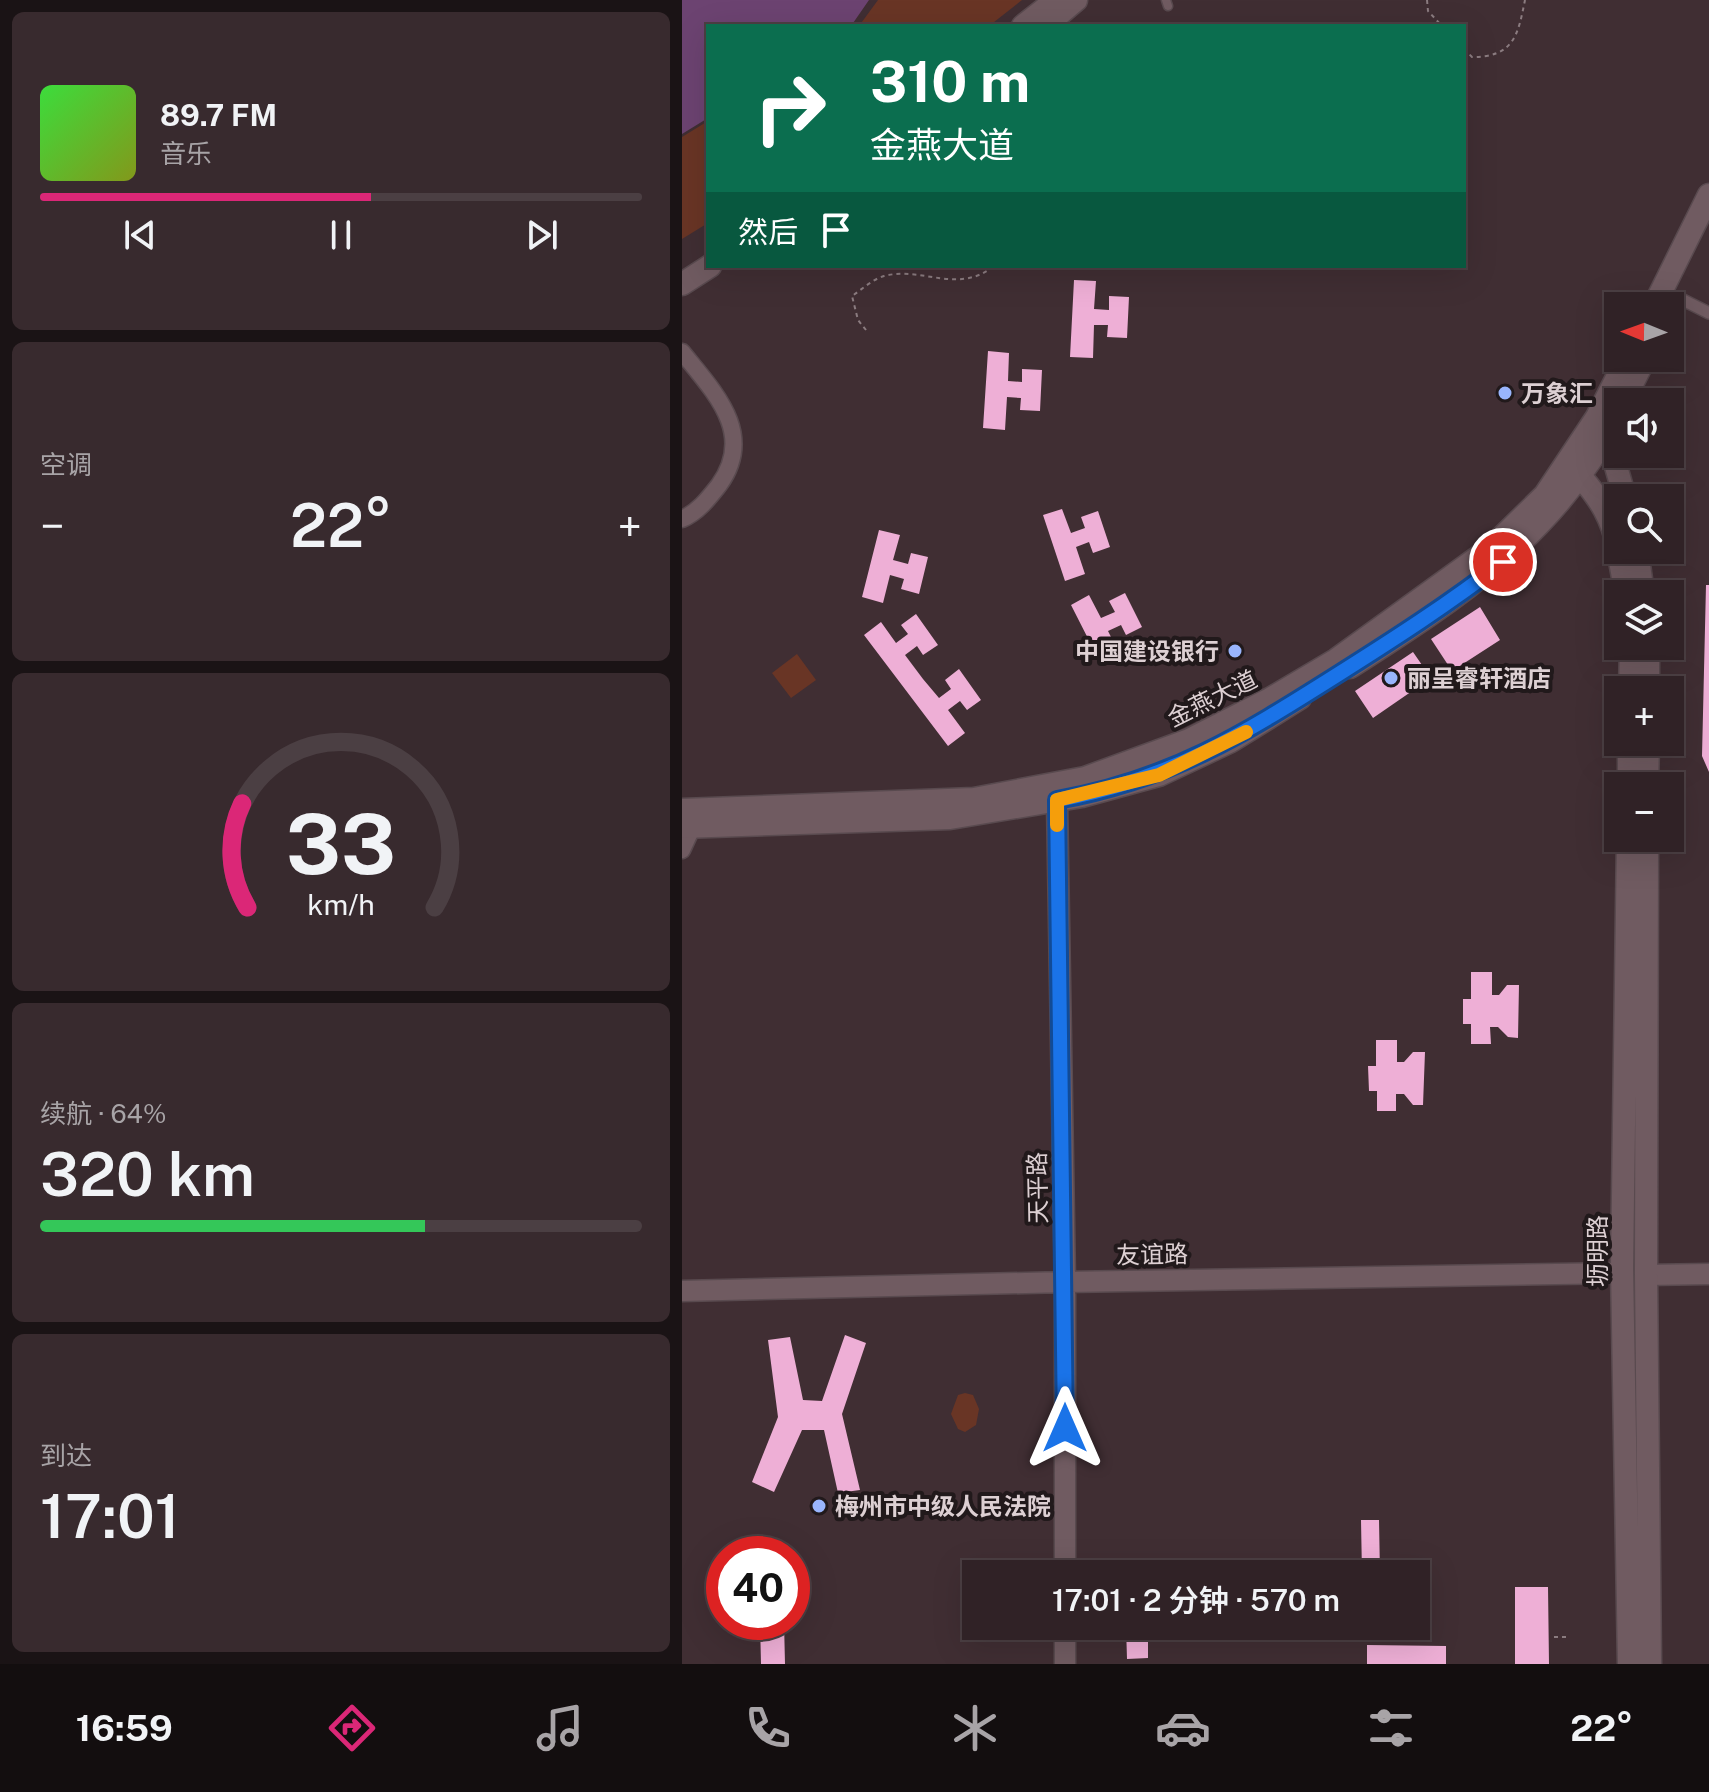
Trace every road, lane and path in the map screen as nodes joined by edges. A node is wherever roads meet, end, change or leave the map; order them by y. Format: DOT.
graph roads {
  1 [pos="1056,0"];
  2 [pos="1076,0"];
  3 [pos="1427,0"];
  4 [pos="1525,0"];
  5 [pos="1026,24"];
  6 [pos="1047,24"];
  7 [pos="1440,24"];
  8 [pos="1466,51"];
  9 [pos="1709,195"];
  10 [pos="1709,228"];
  11 [pos="706,258"];
  12 [pos="707,268"];
  13 [pos="990,268"];
  14 [pos="682,273"];
  15 [pos="682,284"];
  16 [pos="1661,292"];
  17 [pos="1681,292"];
  18 [pos="1684,306"];
  19 [pos="1709,313"];
  20 [pos="866,330"];
  21 [pos="682,352"];
  22 [pos="1620,372"];
  23 [pos="1604,440"];
  24 [pos="1581,477"];
  25 [pos="1604,507"];
  26 [pos="682,519"];
  27 [pos="1057,800"];
  28 [pos="686,821"];
  29 [pos="682,850"];
  30 [pos="1628,852"];
  31 [pos="1647,852"];
  32 [pos="1622,1273"];
  33 [pos="1709,1274"];
  34 [pos="1646,1281"];
  35 [pos="1065,1282"];
  36 [pos="1709,1285"];
  37 [pos="682,1291"];
  38 [pos="1065,1560"];
  39 [pos="1639,1629"];
  40 [pos="1554,1637"];
  41 [pos="1569,1637"];
  42 [pos="1065,1640"];
  43 [pos="1065,1664"];
  44 [pos="1612,1664"];
  45 [pos="1629,1664"];
  46 [pos="1650,1664"];
  47 [pos="1667,1664"];
  1 -- 5 [label="main road"];
  2 -- 6 [label="main road"];
  3 -- 7 [label="path"];
  4 -- 8 [label="path"];
  9 -- 16 [label="main road"];
  10 -- 17 [label="main road"];
  11 -- 14 [label="main road"];
  12 -- 15 [label="main road"];
  13 -- 20 [label="path"];
  18 -- 19 [label="street"];
  21 -- 26 [label="street"];
  22 -- 28 [label="main road, 金燕大道"];
  23 -- 24 [label="main road, 金燕大道"];
  24 -- 25 [label="main road"];
  24 -- 27 [label="main road, 金燕大道"];
  27 -- 28 [label="main road, 金燕大道"];
  27 -- 35 [label="street, 天平路"];
  28 -- 29 [label="street"];
  30 -- 32 [label="main road, 坜明路"];
  31 -- 34 [label="main road, 坜明路"];
  32 -- 35 [label="street, 友谊路"];
  32 -- 39 [label="main road, 坜明路"];
  33 -- 34 [label="street"];
  34 -- 36 [label="street"];
  34 -- 39 [label="main road, 坜明路"];
  35 -- 37 [label="street, 友谊路"];
  35 -- 38 [label="street, 天平路"];
  39 -- 44 [label="main road"];
  39 -- 45 [label="main road, 坜明路"];
  39 -- 46 [label="main road, 坜明路"];
  39 -- 47 [label="main road"];
  40 -- 41 [label="path"];
  42 -- 43 [label="street"];
}
